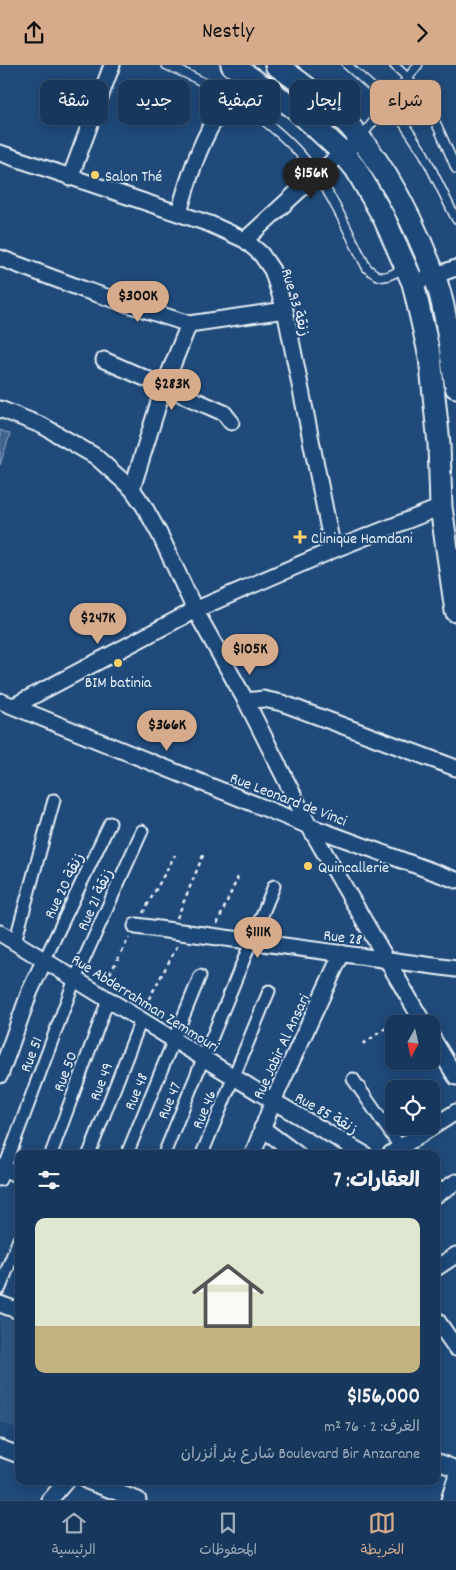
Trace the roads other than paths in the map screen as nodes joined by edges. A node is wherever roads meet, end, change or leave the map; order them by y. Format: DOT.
graph roads {
  1 [pos="112,65"];
  2 [pos="166,65"];
  3 [pos="232,65"];
  4 [pos="276,65"];
  5 [pos="347,65"];
  6 [pos="394,65"];
  7 [pos="418,65"];
  8 [pos="250,76"];
  9 [pos="409,78"];
  10 [pos="247,80"];
  11 [pos="200,81"];
  12 [pos="370,85"];
  13 [pos="212,125"];
  14 [pos="267,125"];
  15 [pos="372,125"];
  16 [pos="405,125"];
  17 [pos="360,139"];
  18 [pos="342,152"];
  19 [pos="0,153"];
  20 [pos="456,169"];
  21 [pos="317,174"];
  22 [pos="70,178"];
  23 [pos="179,213"];
  24 [pos="456,219"];
  25 [pos="245,240"];
  26 [pos="2,262"];
  27 [pos="456,267"];
  28 [pos="409,276"];
  29 [pos="434,276"];
  30 [pos="284,311"];
  31 [pos="189,324"];
  32 [pos="104,360"];
  33 [pos="164,386"];
  34 [pos="456,387"];
  35 [pos="0,409"];
  36 [pos="231,422"];
  37 [pos="132,489"];
  38 [pos="441,507"];
  39 [pos="333,550"];
  40 [pos="195,610"];
  41 [pos="456,611"];
  42 [pos="246,701"];
  43 [pos="7,704"];
  44 [pos="456,768"];
  45 [pos="54,800"];
  46 [pos="110,823"];
  47 [pos="309,826"];
  48 [pos="142,831"];
  49 [pos="456,880"];
  50 [pos="274,885"];
  51 [pos="136,926"];
  52 [pos="0,933"];
  53 [pos="15,942"];
  54 [pos="250,943"];
  55 [pos="342,953"];
  56 [pos="385,959"];
  57 [pos="44,961"];
  58 [pos="456,969"];
  59 [pos="200,976"];
  60 [pos="76,979"];
  61 [pos="269,991"];
  62 [pos="108,999"];
  63 [pos="419,1015"];
  64 [pos="141,1020"];
  65 [pos="174,1040"];
  66 [pos="440,1051"];
  67 [pos="203,1058"];
  68 [pos="0,1075"];
  69 [pos="234,1077"];
  70 [pos="456,1077"];
  71 [pos="353,1079"];
  72 [pos="273,1101"];
  73 [pos="456,1112"];
  74 [pos="262,1128"];
  75 [pos="52,1150"];
  76 [pos="92,1150"];
  77 [pos="129,1150"];
  78 [pos="166,1150"];
  79 [pos="204,1150"];
  80 [pos="254,1150"];
  81 [pos="292,1150"];
  82 [pos="357,1150"];
  83 [pos="398,1150"];
  84 [pos="400,1150"];
  85 [pos="1,1172"];
  86 [pos="15,1174"];
  87 [pos="456,1182"];
  88 [pos="440,1192"];
  89 [pos="15,1250"];
  90 [pos="456,1255"];
  91 [pos="440,1265"];
  92 [pos="0,1289"];
  93 [pos="0,1304"];
  94 [pos="15,1310"];
  95 [pos="440,1325"];
  96 [pos="456,1348"];
  97 [pos="0,1448"];
  98 [pos="15,1454"];
  99 [pos="440,1463"];
  100 [pos="456,1469"];
  101 [pos="456,1478"];
  102 [pos="63,1485"];
  103 [pos="98,1485"];
  104 [pos="50,1500"];
  105 [pos="138,1500"];
  106 [pos="449,1500"];
  1 -- 22 [label="street"];
  2 -- 11 [label="lane"];
  3 -- 8 [label="main road"];
  4 -- 17 [label="main road"];
  5 -- 12 [label="lane"];
  6 -- 9 [label="lane"];
  7 -- 9 [label="lane"];
  8 -- 10 [label="street"];
  8 -- 18 [label="main road"];
  9 -- 20 [label="lane"];
  13 -- 23 [label="street"];
  14 -- 21 [label="lane"];
  15 -- 17 [label="lane"];
  16 -- 24 [label="lane"];
  17 -- 18 [label="street"];
  17 -- 29 [label="main road"];
  18 -- 21 [label="street"];
  18 -- 28 [label="main road"];
  19 -- 22 [label="street, Rue 93 زنقة"];
  21 -- 25 [label="street"];
  21 -- 28 [label="lane"];
  22 -- 23 [label="street, Rue 93 زنقة"];
  23 -- 25 [label="street, Rue 93 زنقة"];
  25 -- 30 [label="street, Rue 93 زنقة"];
  26 -- 31 [label="street"];
  27 -- 29 [label="street"];
  28 -- 29 [label="street"];
  28 -- 38 [label="main road"];
  29 -- 34 [label="main road"];
  30 -- 31 [label="street"];
  30 -- 39 [label="street, Rue 93 زنقة"];
  31 -- 33 [label="street"];
  32 -- 33 [label="street"];
  33 -- 36 [label="street"];
  33 -- 37 [label="street"];
  35 -- 37 [label="street"];
  37 -- 40 [label="street"];
  38 -- 39 [label="street"];
  38 -- 41 [label="main road"];
  39 -- 40 [label="street"];
  40 -- 42 [label="street"];
  40 -- 43 [label="street"];
  42 -- 44 [label="street"];
  42 -- 47 [label="street"];
  43 -- 47 [label="street, Rue Leonard de Vinci"];
  45 -- 53 [label="street"];
  46 -- 57 [label="street, Rue 20 زنقة"];
  47 -- 49 [label="street, Rue Leonard de Vinci"];
  47 -- 56 [label="street"];
  48 -- 60 [label="street, Rue 21 زنقة"];
  50 -- 54 [label="street, Rue 47"];
  51 -- 54 [label="street, Rue 28"];
  52 -- 53 [label="street, Rue Abderrahman Zemmouri"];
  53 -- 57 [label="street, Rue Abderrahman Zemmouri"];
  54 -- 55 [label="street, Rue 28"];
  54 -- 67 [label="street, Rue 47"];
  55 -- 56 [label="street, Rue 28"];
  55 -- 72 [label="street, Rue Jabir Al Ansari"];
  56 -- 58 [label="street, Rue 28"];
  56 -- 63 [label="street"];
  57 -- 60 [label="street, Rue Abderrahman Zemmouri"];
  57 -- 68 [label="street"];
  59 -- 65 [label="street, Rue 48"];
  60 -- 62 [label="street, Rue Abderrahman Zemmouri"];
  60 -- 85 [label="street, Rue 51"];
  61 -- 69 [label="street, Rue 46"];
  62 -- 64 [label="street, Rue Abderrahman Zemmouri"];
  62 -- 75 [label="street, Rue 50"];
  64 -- 65 [label="street, Rue Abderrahman Zemmouri"];
  64 -- 76 [label="street, Rue 49"];
  65 -- 67 [label="street, Rue Abderrahman Zemmouri"];
  65 -- 77 [label="street, Rue 48"];
  66 -- 70 [label="street"];
  67 -- 69 [label="street, Rue Abderrahman Zemmouri"];
  67 -- 78 [label="street, Rue 47"];
  69 -- 72 [label="street, Rue Abderrahman Zemmouri"];
  69 -- 79 [label="street, Rue 46"];
  71 -- 83 [label="street"];
  72 -- 74 [label="street, Rue Jabir Al Ansari"];
  72 -- 82 [label="street, Rue 85 زنقة"];
  73 -- 84 [label="street"];
  74 -- 80 [label="street, Rue Jabir Al Ansari"];
  74 -- 81 [label="street"];
  85 -- 86 [label="street"];
  87 -- 88 [label="street"];
  89 -- 92 [label="street"];
  90 -- 91 [label="street"];
  93 -- 94 [label="street"];
  95 -- 96 [label="street"];
  97 -- 98 [label="street"];
  99 -- 100 [label="street"];
  101 -- 106 [label="street"];
  102 -- 104 [label="street"];
  103 -- 105 [label="street"];
}
